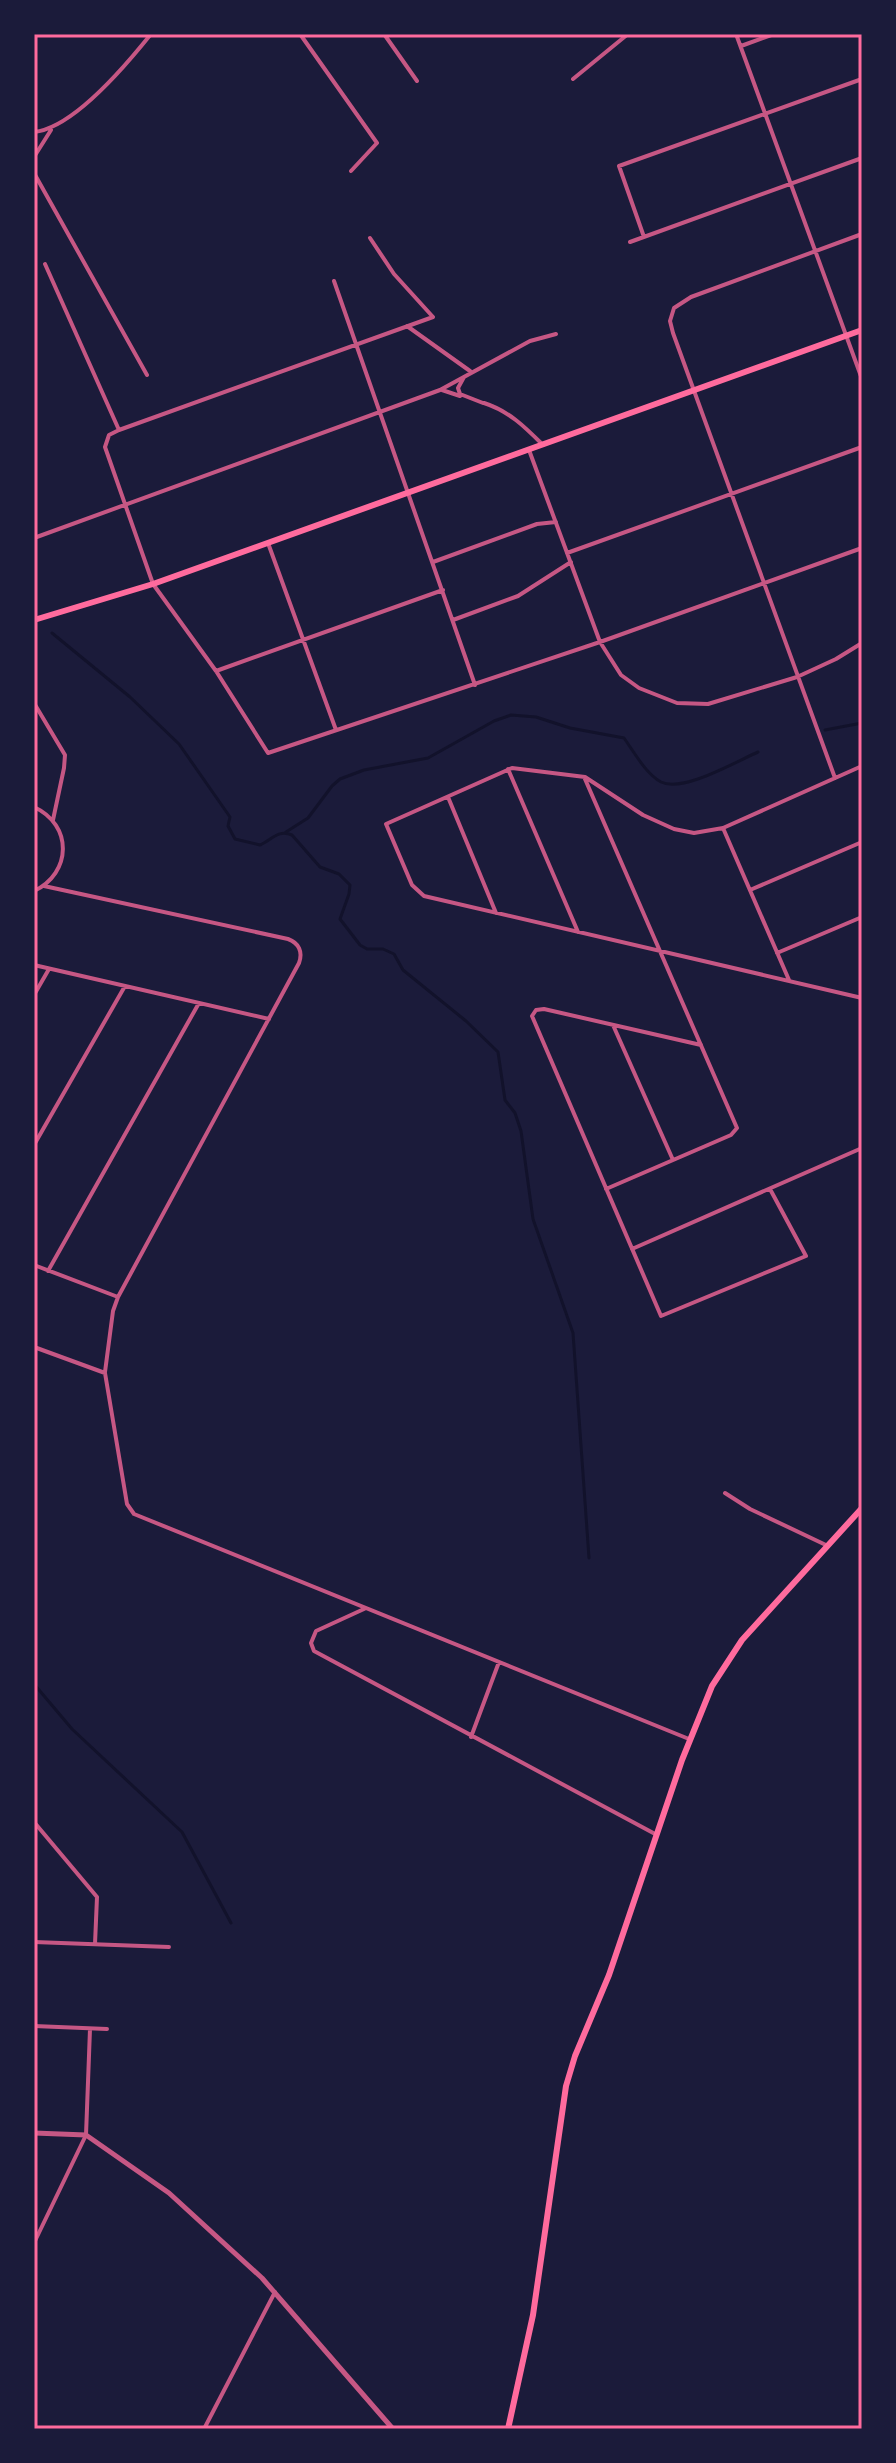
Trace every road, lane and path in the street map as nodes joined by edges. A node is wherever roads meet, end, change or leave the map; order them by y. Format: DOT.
graph roads {
  1 [pos="151,34"];
  2 [pos="300,34"];
  3 [pos="384,34"];
  4 [pos="628,34"];
  5 [pos="736,34"];
  6 [pos="774,34"];
  7 [pos="741,46"];
  8 [pos="573,79"];
  9 [pos="862,79"];
  10 [pos="417,81"];
  11 [pos="765,114"];
  12 [pos="52,128"];
  13 [pos="34,132"];
  14 [pos="34,157"];
  15 [pos="862,158"];
  16 [pos="351,171"];
  17 [pos="34,173"];
  18 [pos="791,184"];
  19 [pos="862,234"];
  20 [pos="644,237"];
  21 [pos="370,238"];
  22 [pos="630,242"];
  23 [pos="816,251"];
  24 [pos="45,264"];
  25 [pos="334,281"];
  26 [pos="407,326"];
  27 [pos="862,330"];
  28 [pos="556,334"];
  29 [pos="847,336"];
  30 [pos="356,344"];
  31 [pos="470,372"];
  32 [pos="147,375"];
  33 [pos="862,379"];
  34 [pos="440,390"];
  35 [pos="694,391"];
  36 [pos="483,403"];
  37 [pos="379,411"];
  38 [pos="119,430"];
  39 [pos="543,445"];
  40 [pos="862,447"];
  41 [pos="529,450"];
  42 [pos="408,493"];
  43 [pos="731,493"];
  44 [pos="125,504"];
  45 [pos="556,522"];
  46 [pos="34,538"];
  47 [pos="268,543"];
  48 [pos="862,548"];
  49 [pos="567,553"];
  50 [pos="433,562"];
  51 [pos="571,562"];
  52 [pos="763,583"];
  53 [pos="153,584"];
  54 [pos="443,590"];
  55 [pos="34,620"];
  56 [pos="453,620"];
  57 [pos="304,639"];
  58 [pos="600,642"];
  59 [pos="862,643"];
  60 [pos="216,671"];
  61 [pos="797,677"];
  62 [pos="475,685"];
  63 [pos="34,703"];
  64 [pos="336,730"];
  65 [pos="862,766"];
  66 [pos="508,769"];
  67 [pos="585,777"];
  68 [pos="835,778"];
  69 [pos="447,796"];
  70 [pos="34,807"];
  71 [pos="53,820"];
  72 [pos="723,828"];
  73 [pos="862,842"];
  74 [pos="44,886"];
  75 [pos="750,890"];
  76 [pos="34,891"];
  77 [pos="496,913"];
  78 [pos="862,917"];
  79 [pos="578,932"];
  80 [pos="659,951"];
  81 [pos="777,953"];
  82 [pos="34,965"];
  83 [pos="49,969"];
  84 [pos="790,981"];
  85 [pos="125,986"];
  86 [pos="34,995"];
  87 [pos="862,998"];
  88 [pos="199,1003"];
  89 [pos="269,1019"];
  90 [pos="613,1025"];
  91 [pos="701,1045"];
  92 [pos="34,1145"];
  93 [pos="862,1148"];
  94 [pos="673,1160"];
  95 [pos="606,1189"];
  96 [pos="770,1189"];
  97 [pos="632,1249"];
  98 [pos="34,1265"];
  99 [pos="48,1271"];
  100 [pos="118,1297"];
  101 [pos="34,1347"];
  102 [pos="105,1373"];
  103 [pos="725,1493"];
  104 [pos="862,1508"];
  105 [pos="828,1546"];
  106 [pos="367,1609"];
  107 [pos="499,1662"];
  108 [pos="471,1737"];
  109 [pos="689,1739"];
  110 [pos="34,1822"];
  111 [pos="657,1835"];
  112 [pos="34,1942"];
  113 [pos="95,1944"];
  114 [pos="169,1947"];
  115 [pos="34,2026"];
  116 [pos="90,2029"];
  117 [pos="107,2029"];
  118 [pos="34,2133"];
  119 [pos="86,2135"];
  120 [pos="34,2243"];
  121 [pos="275,2292"];
  122 [pos="204,2429"];
  123 [pos="393,2429"];
  124 [pos="508,2429"];
  1 -- 12 [label="street"];
  2 -- 16 [label="street"];
  3 -- 10 [label="street"];
  4 -- 8 [label="street"];
  5 -- 7 [label="street"];
  6 -- 7 [label="street"];
  7 -- 11 [label="street"];
  9 -- 11 [label="street"];
  11 -- 18 [label="street"];
  11 -- 20 [label="street"];
  12 -- 13 [label="street"];
  12 -- 14 [label="street"];
  15 -- 18 [label="street"];
  17 -- 32 [label="street"];
  18 -- 20 [label="street"];
  18 -- 23 [label="street"];
  19 -- 23 [label="street"];
  20 -- 22 [label="street"];
  21 -- 26 [label="street"];
  23 -- 29 [label="street"];
  23 -- 35 [label="street"];
  24 -- 38 [label="street"];
  25 -- 30 [label="street"];
  26 -- 30 [label="street"];
  26 -- 31 [label="street"];
  27 -- 29 [label="main road"];
  28 -- 31 [label="street"];
  29 -- 33 [label="street"];
  29 -- 35 [label="main road"];
  30 -- 37 [label="street"];
  30 -- 38 [label="street"];
  31 -- 34 [label="street"];
  31 -- 36 [label="street"];
  34 -- 36 [label="street"];
  34 -- 37 [label="street"];
  35 -- 39 [label="main road"];
  35 -- 43 [label="street"];
  36 -- 39 [label="street"];
  37 -- 42 [label="street"];
  37 -- 44 [label="street"];
  38 -- 44 [label="street"];
  39 -- 41 [label="main road"];
  40 -- 43 [label="street"];
  41 -- 42 [label="main road"];
  41 -- 45 [label="street"];
  42 -- 47 [label="main road"];
  42 -- 50 [label="street"];
  43 -- 49 [label="street"];
  43 -- 52 [label="street"];
  44 -- 46 [label="street"];
  44 -- 53 [label="street"];
  45 -- 49 [label="street"];
  45 -- 50 [label="street"];
  47 -- 53 [label="main road"];
  47 -- 57 [label="street"];
  48 -- 52 [label="street"];
  49 -- 51 [label="street"];
  50 -- 54 [label="street"];
  51 -- 56 [label="street"];
  51 -- 58 [label="street"];
  52 -- 58 [label="street"];
  52 -- 61 [label="street"];
  53 -- 55 [label="main road"];
  53 -- 60 [label="street"];
  54 -- 56 [label="street"];
  54 -- 57 [label="street"];
  56 -- 62 [label="street"];
  57 -- 60 [label="street"];
  57 -- 64 [label="street"];
  58 -- 61 [label="street"];
  58 -- 62 [label="street"];
  59 -- 61 [label="street"];
  60 -- 64 [label="street"];
  61 -- 68 [label="street"];
  62 -- 64 [label="street"];
  63 -- 71 [label="street"];
  65 -- 68 [label="street"];
  66 -- 67 [label="street"];
  66 -- 69 [label="street"];
  66 -- 79 [label="street"];
  67 -- 72 [label="street"];
  67 -- 80 [label="street"];
  68 -- 72 [label="street"];
  69 -- 77 [label="street"];
  69 -- 77 [label="street"];
  70 -- 71 [label="street"];
  71 -- 74 [label="street"];
  72 -- 75 [label="street"];
  73 -- 75 [label="street"];
  74 -- 76 [label="street"];
  74 -- 89 [label="street"];
  75 -- 81 [label="street"];
  77 -- 79 [label="street"];
  78 -- 81 [label="street"];
  79 -- 80 [label="street"];
  80 -- 84 [label="street"];
  80 -- 91 [label="street"];
  81 -- 84 [label="street"];
  82 -- 83 [label="street"];
  83 -- 85 [label="street"];
  83 -- 86 [label="street"];
  84 -- 87 [label="street"];
  85 -- 88 [label="street"];
  85 -- 92 [label="street"];
  88 -- 89 [label="street"];
  88 -- 99 [label="street"];
  89 -- 100 [label="street"];
  90 -- 91 [label="street"];
  90 -- 94 [label="street"];
  90 -- 95 [label="street"];
  91 -- 94 [label="street"];
  93 -- 96 [label="street"];
  94 -- 95 [label="street"];
  95 -- 97 [label="street"];
  96 -- 97 [label="street"];
  96 -- 97 [label="street"];
  98 -- 99 [label="street"];
  99 -- 100 [label="street"];
  100 -- 102 [label="street"];
  101 -- 102 [label="street"];
  102 -- 106 [label="street"];
  103 -- 105 [label="street"];
  104 -- 105 [label="main road"];
  105 -- 109 [label="main road"];
  106 -- 107 [label="street"];
  106 -- 108 [label="street"];
  107 -- 108 [label="street"];
  107 -- 109 [label="street"];
  108 -- 111 [label="street"];
  109 -- 111 [label="main road"];
  110 -- 113 [label="street"];
  111 -- 124 [label="main road"];
  112 -- 113 [label="street"];
  113 -- 114 [label="street"];
  115 -- 116 [label="street"];
  116 -- 117 [label="street"];
  116 -- 119 [label="street"];
  118 -- 119 [label="street"];
  119 -- 120 [label="street"];
  119 -- 121 [label="street"];
  121 -- 122 [label="street"];
  121 -- 123 [label="street"];
}
